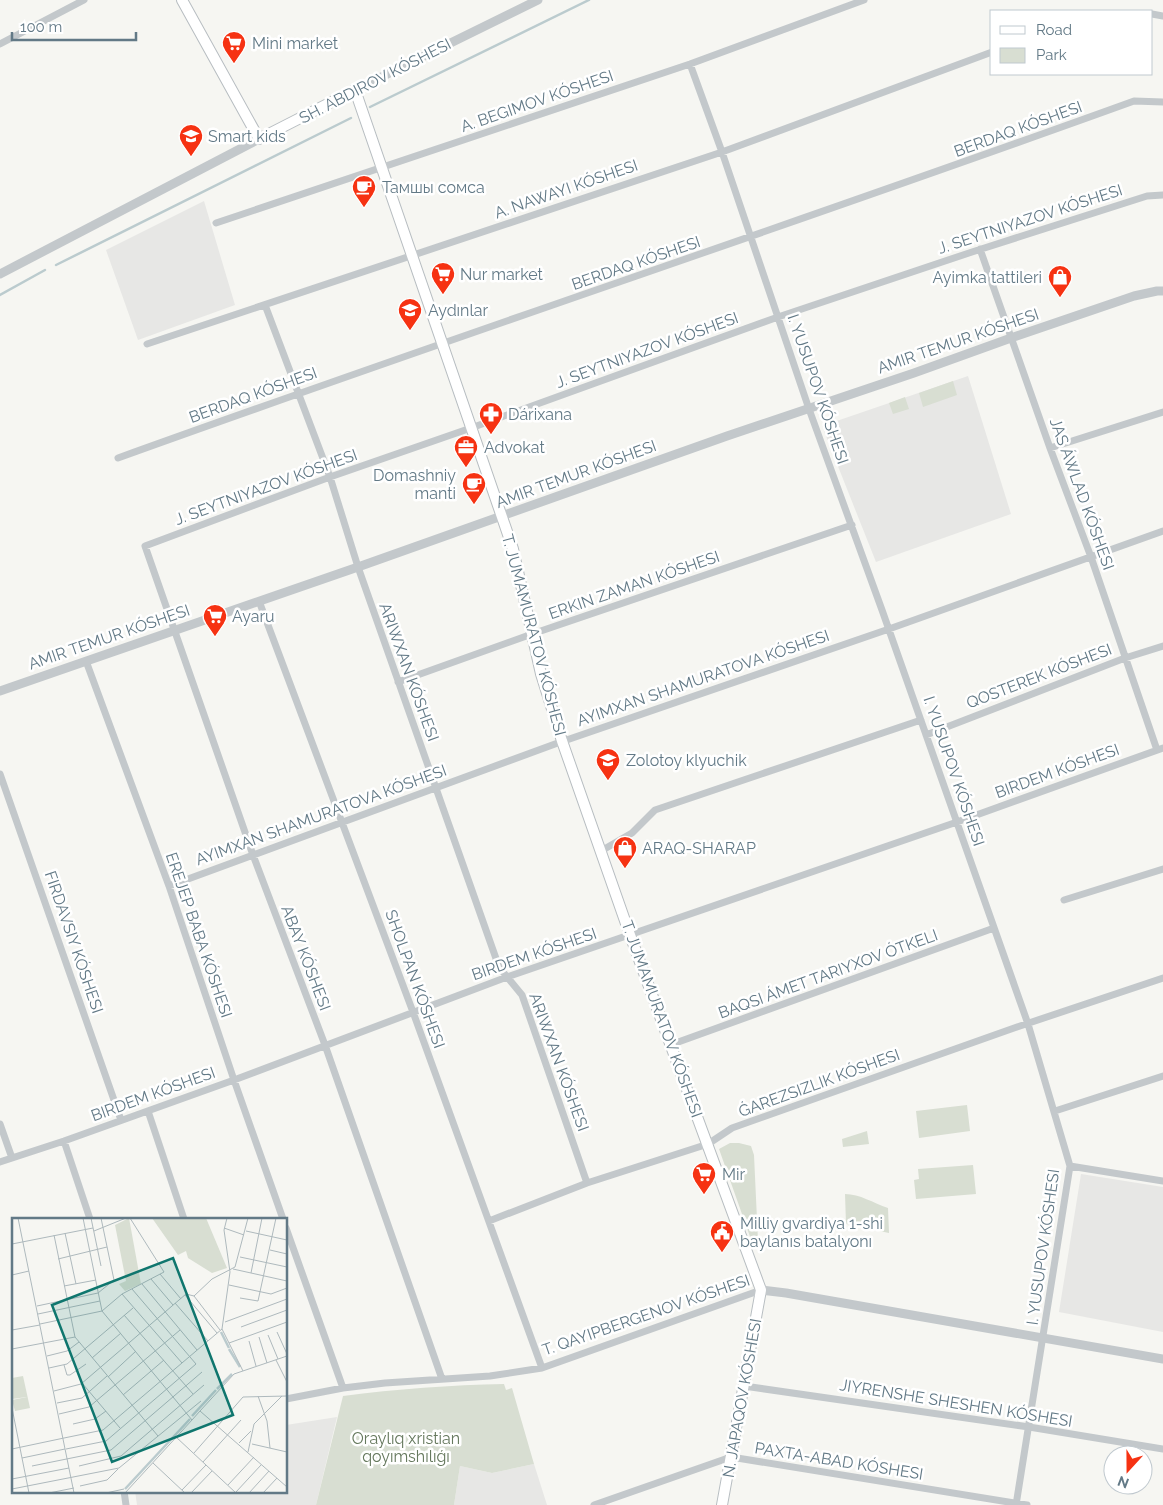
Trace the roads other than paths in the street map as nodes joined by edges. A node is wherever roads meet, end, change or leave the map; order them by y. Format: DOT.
graph roads {
  1 [pos="84,0"];
  2 [pos="182,0"];
  3 [pos="538,0"];
  4 [pos="864,0"];
  5 [pos="0,44"];
  6 [pos="990,53"];
  7 [pos="690,64"];
  8 [pos="355,90"];
  9 [pos="1163,102"];
  10 [pos="260,139"];
  11 [pos="722,152"];
  12 [pos="381,168"];
  13 [pos="1163,195"];
  14 [pos="216,224"];
  15 [pos="750,238"];
  16 [pos="980,249"];
  17 [pos="412,256"];
  18 [pos="0,274"];
  19 [pos="1163,291"];
  20 [pos="265,305"];
  21 [pos="778,317"];
  22 [pos="1011,338"];
  23 [pos="147,344"];
  24 [pos="443,344"];
  25 [pos="299,393"];
  26 [pos="809,409"];
  27 [pos="1163,412"];
  28 [pos="471,428"];
  29 [pos="1050,448"];
  30 [pos="118,458"];
  31 [pos="330,477"];
  32 [pos="502,516"];
  33 [pos="852,525"];
  34 [pos="1163,531"];
  35 [pos="145,546"];
  36 [pos="1091,557"];
  37 [pos="358,567"];
  38 [pos="259,602"];
  39 [pos="889,629"];
  40 [pos="174,631"];
  41 [pos="532,634"];
  42 [pos="1163,646"];
  43 [pos="1125,658"];
  44 [pos="86,661"];
  45 [pos="398,682"];
  46 [pos="0,691"];
  47 [pos="921,720"];
  48 [pos="926,735"];
  49 [pos="562,741"];
  50 [pos="1160,749"];
  51 [pos="0,774"];
  52 [pos="436,786"];
  53 [pos="957,822"];
  54 [pos="342,823"];
  55 [pos="602,851"];
  56 [pos="253,855"];
  57 [pos="1163,869"];
  58 [pos="169,886"];
  59 [pos="1064,900"];
  60 [pos="994,928"];
  61 [pos="630,935"];
  62 [pos="507,977"];
  63 [pos="1163,978"];
  64 [pos="413,1012"];
  65 [pos="1028,1024"];
  66 [pos="324,1044"];
  67 [pos="670,1045"];
  68 [pos="1163,1076"];
  69 [pos="234,1080"];
  70 [pos="148,1111"];
  71 [pos="1055,1111"];
  72 [pos="121,1120"];
  73 [pos="0,1124"];
  74 [pos="64,1141"];
  75 [pos="708,1144"];
  76 [pos="12,1158"];
  77 [pos="0,1162"];
  78 [pos="1070,1166"];
  79 [pos="1163,1181"];
  80 [pos="587,1183"];
  81 [pos="90,1218"];
  82 [pos="184,1218"];
  83 [pos="283,1218"];
  84 [pos="489,1221"];
  85 [pos="288,1234"];
  86 [pos="761,1290"];
  87 [pos="1044,1339"];
  88 [pos="1163,1359"];
  89 [pos="542,1368"];
  90 [pos="442,1379"];
  91 [pos="744,1386"];
  92 [pos="343,1388"];
  93 [pos="288,1399"];
  94 [pos="1029,1427"];
  95 [pos="1163,1449"];
  96 [pos="731,1457"];
  97 [pos="124,1492"];
  98 [pos="1016,1504"];
  99 [pos="126,1505"];
  100 [pos="594,1505"];
  101 [pos="722,1505"];
  102 [pos="1027,1505"];
  1 -- 5 [label="street"];
  2 -- 10 [label="main road"];
  3 -- 8 [label="street, SH. ABDIROV KÓSHESI"];
  4 -- 7 [label="street, A. BEGIMOV KÓSHESI"];
  6 -- 11 [label="street"];
  7 -- 11 [label="street, I. YUSUPOV KÓSHESI"];
  7 -- 12 [label="street, A. BEGIMOV KÓSHESI"];
  8 -- 10 [label="main road, SH. ABDIROV KÓSHESI"];
  8 -- 12 [label="main road, T. JUMAMURATOV KÓSHESI"];
  9 -- 15 [label="street, BERDAQ KÓSHESI"];
  10 -- 18 [label="street, SH. ABDIROV KÓSHESI"];
  11 -- 15 [label="street, I. YUSUPOV KÓSHESI"];
  11 -- 17 [label="street"];
  12 -- 14 [label="street, A. BEGIMOV KÓSHESI"];
  12 -- 17 [label="main road, T. JUMAMURATOV KÓSHESI"];
  13 -- 16 [label="street, J. SEYTNIYAZOV KÓSHESI"];
  15 -- 21 [label="street, I. YUSUPOV KÓSHESI"];
  15 -- 24 [label="street, BERDAQ KÓSHESI"];
  16 -- 21 [label="street, J. SEYTNIYAZOV KÓSHESI"];
  16 -- 22 [label="street, JAS ÁWLAD KÓSHESI"];
  17 -- 20 [label="street"];
  17 -- 24 [label="main road, T. JUMAMURATOV KÓSHESI"];
  19 -- 22 [label="street, AMIR TEMUR KÓSHESI"];
  20 -- 23 [label="street"];
  20 -- 25 [label="street"];
  21 -- 26 [label="street, I. YUSUPOV KÓSHESI"];
  21 -- 28 [label="street, J. SEYTNIYAZOV KÓSHESI"];
  22 -- 26 [label="street, AMIR TEMUR KÓSHESI"];
  22 -- 29 [label="street, JAS ÁWLAD KÓSHESI"];
  24 -- 25 [label="street, BERDAQ KÓSHESI"];
  24 -- 28 [label="main road, T. JUMAMURATOV KÓSHESI"];
  25 -- 30 [label="street, BERDAQ KÓSHESI"];
  25 -- 31 [label="street"];
  26 -- 32 [label="street, AMIR TEMUR KÓSHESI"];
  26 -- 33 [label="street, I. YUSUPOV KÓSHESI"];
  27 -- 29 [label="street"];
  28 -- 31 [label="street, J. SEYTNIYAZOV KÓSHESI"];
  28 -- 32 [label="main road, T. JUMAMURATOV KÓSHESI"];
  29 -- 36 [label="street, JAS ÁWLAD KÓSHESI"];
  31 -- 35 [label="street, J. SEYTNIYAZOV KÓSHESI"];
  31 -- 37 [label="street"];
  32 -- 37 [label="street, AMIR TEMUR KÓSHESI"];
  32 -- 41 [label="main road, T. JUMAMURATOV KÓSHESI"];
  33 -- 39 [label="street, I. YUSUPOV KÓSHESI"];
  33 -- 41 [label="street, ERKIN ZAMAN KÓSHESI"];
  34 -- 36 [label="street"];
  35 -- 40 [label="street, ABAY KÓSHESI"];
  36 -- 39 [label="street"];
  36 -- 43 [label="street, JAS ÁWLAD KÓSHESI"];
  37 -- 38 [label="street, AMIR TEMUR KÓSHESI"];
  37 -- 45 [label="street"];
  38 -- 40 [label="street, AMIR TEMUR KÓSHESI"];
  38 -- 54 [label="street, SHOLPAN KÓSHESI"];
  39 -- 47 [label="street, I. YUSUPOV KÓSHESI"];
  39 -- 49 [label="street"];
  40 -- 44 [label="street, AMIR TEMUR KÓSHESI"];
  40 -- 56 [label="street, ABAY KÓSHESI"];
  41 -- 45 [label="street, ERKIN ZAMAN KÓSHESI"];
  41 -- 49 [label="main road, T. JUMAMURATOV KÓSHESI"];
  42 -- 43 [label="street, QOSTEREK KÓSHESI"];
  43 -- 48 [label="street, QOSTEREK KÓSHESI"];
  43 -- 50 [label="street, JAS ÁWLAD KÓSHESI"];
  44 -- 46 [label="street, AMIR TEMUR KÓSHESI"];
  44 -- 58 [label="street, EREJEP BABA KÓSHESI"];
  45 -- 52 [label="street"];
  47 -- 48 [label="street, I. YUSUPOV KÓSHESI"];
  47 -- 55 [label="street"];
  48 -- 53 [label="street, I. YUSUPOV KÓSHESI"];
  49 -- 52 [label="street"];
  49 -- 55 [label="main road, T. JUMAMURATOV KÓSHESI"];
  50 -- 53 [label="street, BIRDEM KÓSHESI"];
  51 -- 72 [label="street, FIRDAVSIY KÓSHESI"];
  52 -- 54 [label="street"];
  52 -- 62 [label="street"];
  53 -- 60 [label="street, I. YUSUPOV KÓSHESI"];
  53 -- 61 [label="street, BIRDEM KÓSHESI"];
  54 -- 56 [label="street"];
  54 -- 64 [label="street, SHOLPAN KÓSHESI"];
  55 -- 61 [label="main road, T. JUMAMURATOV KÓSHESI"];
  56 -- 58 [label="street"];
  56 -- 66 [label="street, ABAY KÓSHESI"];
  57 -- 59 [label="street"];
  58 -- 69 [label="street, EREJEP BABA KÓSHESI"];
  60 -- 65 [label="street, I. YUSUPOV KÓSHESI"];
  60 -- 67 [label="street"];
  61 -- 62 [label="street, BIRDEM KÓSHESI"];
  61 -- 67 [label="main road, T. JUMAMURATOV KÓSHESI"];
  62 -- 64 [label="street, BIRDEM KÓSHESI"];
  62 -- 80 [label="street"];
  63 -- 65 [label="street, ǴAREZSIZLIK KÓSHESI"];
  64 -- 66 [label="street, BIRDEM KÓSHESI"];
  64 -- 84 [label="street, SHOLPAN KÓSHESI"];
  65 -- 71 [label="street, I. YUSUPOV KÓSHESI"];
  65 -- 75 [label="street, ǴAREZSIZLIK KÓSHESI"];
  66 -- 69 [label="street, BIRDEM KÓSHESI"];
  66 -- 90 [label="street, ABAY KÓSHESI"];
  67 -- 75 [label="main road, T. JUMAMURATOV KÓSHESI"];
  68 -- 71 [label="street"];
  69 -- 70 [label="street, BIRDEM KÓSHESI"];
  69 -- 83 [label="street, EREJEP BABA KÓSHESI"];
  70 -- 72 [label="street, BIRDEM KÓSHESI"];
  70 -- 82 [label="street"];
  71 -- 78 [label="street, I. YUSUPOV KÓSHESI"];
  72 -- 74 [label="street, BIRDEM KÓSHESI"];
  73 -- 76 [label="street"];
  74 -- 76 [label="street, BIRDEM KÓSHESI"];
  74 -- 81 [label="street"];
  75 -- 80 [label="street, ǴAREZSIZLIK KÓSHESI"];
  75 -- 86 [label="main road, T. JUMAMURATOV KÓSHESI"];
  76 -- 77 [label="street, BIRDEM KÓSHESI"];
  78 -- 79 [label="street"];
  78 -- 87 [label="street, I. YUSUPOV KÓSHESI"];
  80 -- 84 [label="street, ǴAREZSIZLIK KÓSHESI"];
  84 -- 89 [label="street, SHOLPAN KÓSHESI"];
  85 -- 92 [label="street"];
  86 -- 87 [label="street"];
  86 -- 89 [label="street"];
  86 -- 91 [label="main road, N. JAPAQOV KÓSHESI"];
  87 -- 88 [label="street"];
  87 -- 94 [label="street, I. YUSUPOV KÓSHESI"];
  89 -- 90 [label="street"];
  90 -- 92 [label="street"];
  91 -- 94 [label="street, JIYRENSHE SHESHEN KÓSHESI"];
  91 -- 96 [label="main road, N. JAPAQOV KÓSHESI"];
  92 -- 93 [label="street"];
  94 -- 95 [label="street, JIYRENSHE SHESHEN KÓSHESI"];
  94 -- 98 [label="street, I. YUSUPOV KÓSHESI"];
  96 -- 98 [label="street, PAXTA-ABAD KÓSHESI"];
  96 -- 100 [label="street, PAXTA-ABAD KÓSHESI"];
  96 -- 101 [label="main road, N. JAPAQOV KÓSHESI"];
  97 -- 99 [label="street"];
  98 -- 102 [label="street, PAXTA-ABAD KÓSHESI"];
}
